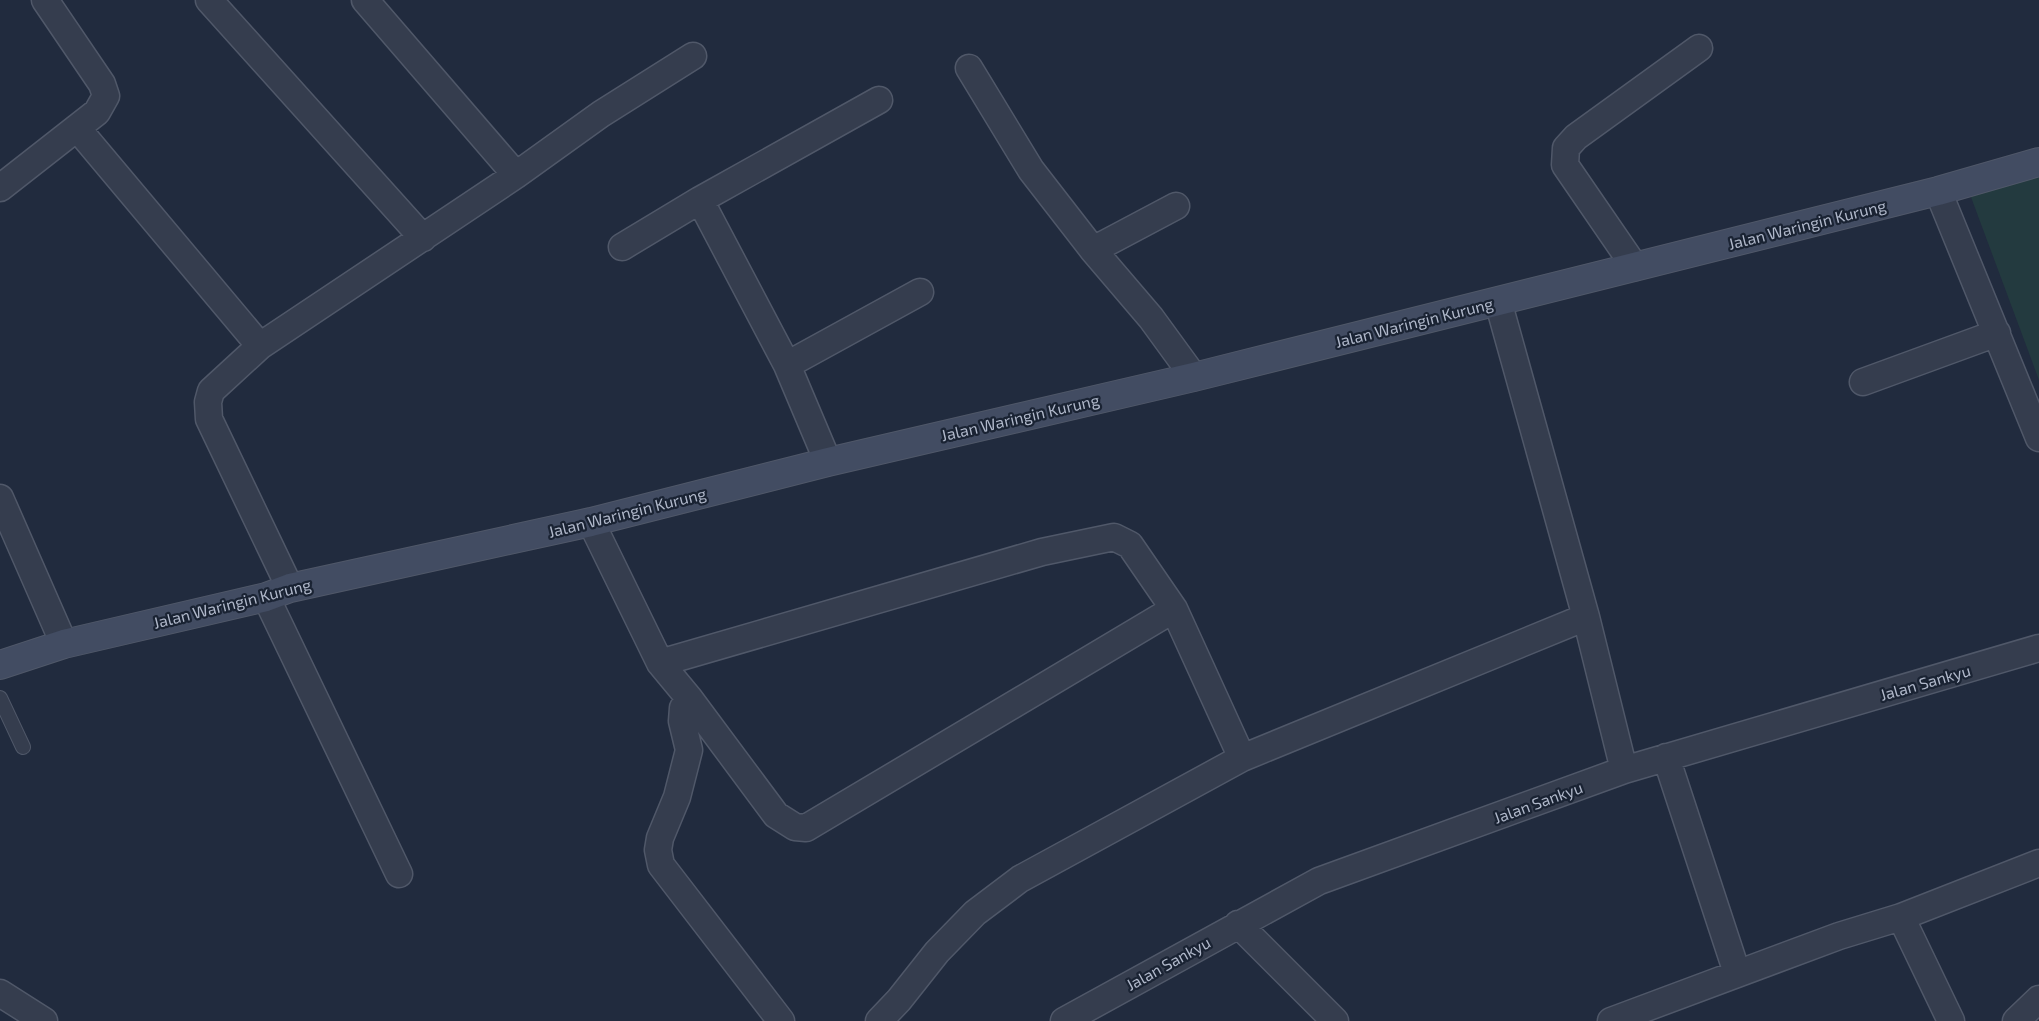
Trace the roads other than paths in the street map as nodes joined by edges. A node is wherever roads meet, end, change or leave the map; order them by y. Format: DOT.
graph roads {
  1 [pos="46,0"];
  2 [pos="209,0"];
  3 [pos="365,0"];
  4 [pos="1699,48"];
  5 [pos="693,56"];
  6 [pos="969,68"];
  7 [pos="879,100"];
  8 [pos="77,128"];
  9 [pos="2039,162"];
  10 [pos="516,175"];
  11 [pos="0,188"];
  12 [pos="1938,191"];
  13 [pos="700,200"];
  14 [pos="1176,206"];
  15 [pos="423,238"];
  16 [pos="622,247"];
  17 [pos="1093,250"];
  18 [pos="1636,267"];
  19 [pos="920,292"];
  20 [pos="1498,301"];
  21 [pos="1997,333"];
  22 [pos="260,346"];
  23 [pos="787,365"];
  24 [pos="1194,377"];
  25 [pos="1863,382"];
  26 [pos="2039,438"];
  27 [pos="828,462"];
  28 [pos="0,498"];
  29 [pos="591,522"];
  30 [pos="278,592"];
  31 [pos="1174,609"];
  32 [pos="1586,617"];
  33 [pos="64,644"];
  34 [pos="2039,648"];
  35 [pos="660,663"];
  36 [pos="0,665"];
  37 [pos="0,698"];
  38 [pos="689,698"];
  39 [pos="23,747"];
  40 [pos="1666,757"];
  41 [pos="1242,758"];
  42 [pos="1624,770"];
  43 [pos="2039,863"];
  44 [pos="399,874"];
  45 [pos="1901,917"];
  46 [pos="1238,924"];
  47 [pos="1737,973"];
  48 [pos="1,995"];
  49 [pos="2039,999"];
  50 [pos="44,1021"];
  51 [pos="781,1021"];
  52 [pos="879,1021"];
  53 [pos="1064,1021"];
  54 [pos="1334,1021"];
  55 [pos="1611,1021"];
  56 [pos="1951,1021"];
  57 [pos="2016,1021"];
  1 -- 8 [label="street"];
  2 -- 15 [label="street"];
  3 -- 10 [label="street"];
  4 -- 18 [label="street"];
  5 -- 10 [label="street"];
  6 -- 17 [label="street"];
  7 -- 13 [label="street"];
  8 -- 11 [label="street"];
  8 -- 22 [label="street"];
  9 -- 12 [label="street, Jalan Waringin Kurung"];
  10 -- 15 [label="street"];
  12 -- 18 [label="street, Jalan Waringin Kurung"];
  12 -- 21 [label="street"];
  13 -- 16 [label="street"];
  13 -- 23 [label="street"];
  14 -- 17 [label="street"];
  15 -- 22 [label="street"];
  17 -- 24 [label="street"];
  18 -- 20 [label="street, Jalan Waringin Kurung"];
  19 -- 23 [label="street"];
  20 -- 24 [label="street, Jalan Waringin Kurung"];
  20 -- 32 [label="street"];
  21 -- 25 [label="street"];
  21 -- 26 [label="street"];
  22 -- 30 [label="street"];
  23 -- 27 [label="street"];
  24 -- 27 [label="street, Jalan Waringin Kurung"];
  27 -- 29 [label="street, Jalan Waringin Kurung"];
  28 -- 33 [label="street"];
  29 -- 30 [label="street, Jalan Waringin Kurung"];
  29 -- 35 [label="street"];
  30 -- 33 [label="street, Jalan Waringin Kurung"];
  30 -- 44 [label="street"];
  31 -- 35 [label="street"];
  31 -- 38 [label="street"];
  31 -- 41 [label="street"];
  32 -- 41 [label="street"];
  32 -- 42 [label="street"];
  33 -- 36 [label="street, Jalan Waringin Kurung"];
  34 -- 40 [label="street, Jalan Sankyu"];
  35 -- 38 [label="street"];
  37 -- 39 [label="lane"];
  38 -- 51 [label="street"];
  40 -- 42 [label="street, Jalan Sankyu"];
  40 -- 47 [label="street"];
  41 -- 52 [label="street"];
  42 -- 46 [label="street, Jalan Sankyu"];
  43 -- 45 [label="street"];
  45 -- 47 [label="street"];
  45 -- 56 [label="street"];
  46 -- 53 [label="street, Jalan Sankyu"];
  46 -- 54 [label="street"];
  47 -- 55 [label="street"];
  48 -- 50 [label="street"];
  49 -- 57 [label="street"];
}
